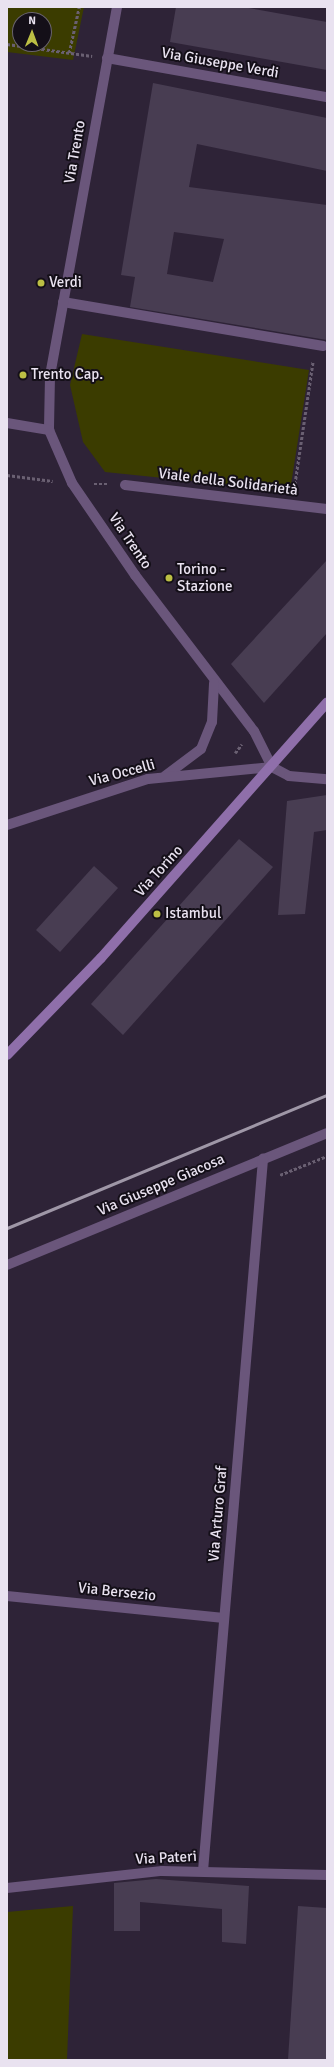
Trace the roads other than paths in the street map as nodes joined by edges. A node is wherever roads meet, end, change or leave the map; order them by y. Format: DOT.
graph roads {
  1 [pos="117,7"];
  2 [pos="107,58"];
  3 [pos="327,97"];
  4 [pos="63,302"];
  5 [pos="319,345"];
  6 [pos="7,423"];
  7 [pos="50,430"];
  8 [pos="125,485"];
  9 [pos="327,509"];
  10 [pos="214,683"];
  11 [pos="327,703"];
  12 [pos="272,767"];
  13 [pos="163,777"];
  14 [pos="327,779"];
  15 [pos="7,825"];
  16 [pos="7,1055"];
  17 [pos="327,1133"];
  18 [pos="263,1159"];
  19 [pos="7,1265"];
  20 [pos="7,1596"];
  21 [pos="224,1618"];
  22 [pos="203,1871"];
  23 [pos="327,1876"];
  24 [pos="7,1888"];
  1 -- 2 [label="street, Via Trento"];
  2 -- 3 [label="street, Via Giuseppe Verdi"];
  2 -- 4 [label="street, Via Trento"];
  4 -- 5 [label="street"];
  4 -- 7 [label="street, Via Trento"];
  6 -- 7 [label="street"];
  7 -- 10 [label="street, Via Trento"];
  8 -- 9 [label="street, Viale della Solidarietà"];
  10 -- 12 [label="street, Via Trento"];
  10 -- 13 [label="street"];
  11 -- 12 [label="main road, Via Torino"];
  12 -- 13 [label="street, Via Occelli"];
  12 -- 14 [label="street"];
  12 -- 16 [label="main road, Via Torino"];
  13 -- 15 [label="street, Via Occelli"];
  17 -- 18 [label="street, Via Giuseppe Giacosa"];
  18 -- 19 [label="street, Via Giuseppe Giacosa"];
  18 -- 21 [label="street, Via Arturo Graf"];
  20 -- 21 [label="street, Via Bersezio"];
  21 -- 22 [label="street, Via Arturo Graf"];
  22 -- 23 [label="street, Via Pateri"];
  22 -- 24 [label="street, Via Pateri"];
}
